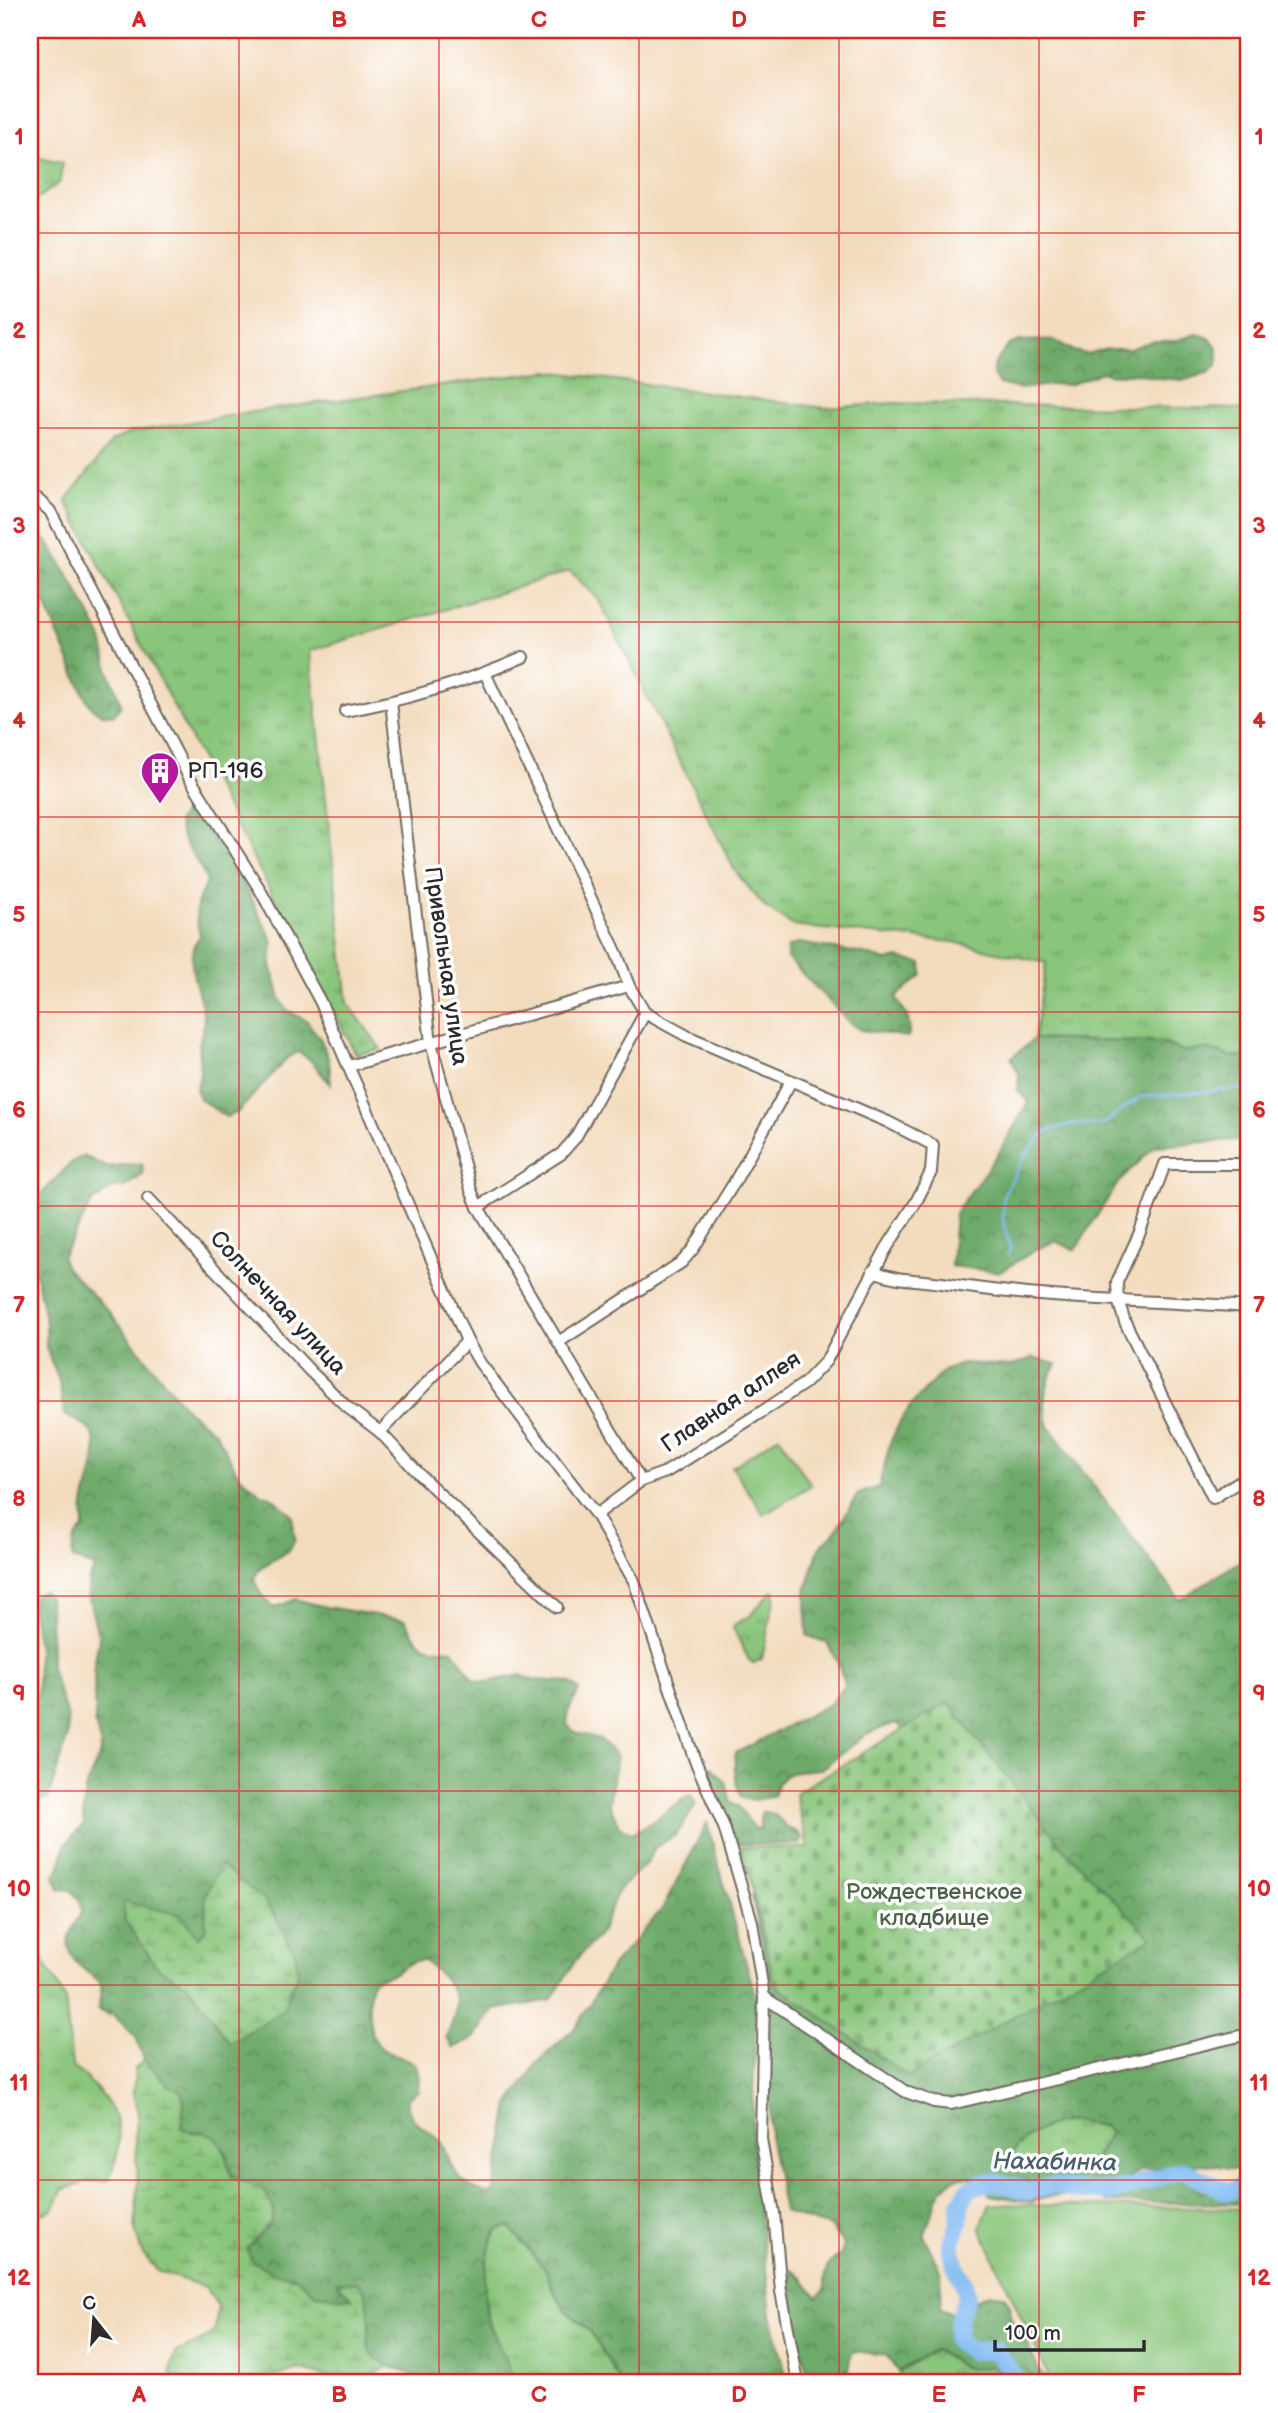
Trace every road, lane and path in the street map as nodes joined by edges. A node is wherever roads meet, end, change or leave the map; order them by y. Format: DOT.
graph roads {
  1 [pos="30,496"];
  2 [pos="523,657"];
  3 [pos="485,673"];
  4 [pos="391,702"];
  5 [pos="345,711"];
  6 [pos="629,986"];
  7 [pos="645,1013"];
  8 [pos="431,1043"];
  9 [pos="349,1066"];
  10 [pos="791,1081"];
  11 [pos="1248,1164"];
  12 [pos="148,1198"];
  13 [pos="478,1207"];
  14 [pos="873,1271"];
  15 [pos="1118,1300"];
  16 [pos="1248,1307"];
  17 [pos="467,1341"];
  18 [pos="560,1341"];
  19 [pos="380,1432"];
  20 [pos="1248,1476"];
  21 [pos="641,1481"];
  22 [pos="596,1515"];
  23 [pos="557,1607"];
  24 [pos="764,1997"];
  25 [pos="1248,2034"];
  26 [pos="798,2383"];
  1 -- 9 [label="street"];
  2 -- 3 [label="street"];
  3 -- 4 [label="street"];
  3 -- 6 [label="street"];
  4 -- 5 [label="street"];
  4 -- 8 [label="street, Привольная улица"];
  6 -- 7 [label="street"];
  6 -- 8 [label="street"];
  7 -- 10 [label="street"];
  7 -- 13 [label="street"];
  8 -- 9 [label="street"];
  8 -- 13 [label="street, Привольная улица"];
  9 -- 17 [label="street"];
  10 -- 14 [label="street, Главная аллея"];
  10 -- 18 [label="street"];
  11 -- 15 [label="street"];
  12 -- 19 [label="street, Солнечная улица"];
  13 -- 18 [label="street, Привольная улица"];
  14 -- 15 [label="street"];
  14 -- 21 [label="street, Главная аллея"];
  15 -- 16 [label="street"];
  15 -- 20 [label="street"];
  17 -- 19 [label="street"];
  17 -- 22 [label="street"];
  18 -- 21 [label="street, Привольная улица"];
  19 -- 23 [label="street, Солнечная улица"];
  21 -- 22 [label="street, Главная аллея"];
  22 -- 24 [label="street"];
  24 -- 25 [label="street"];
  24 -- 26 [label="street"];
}
